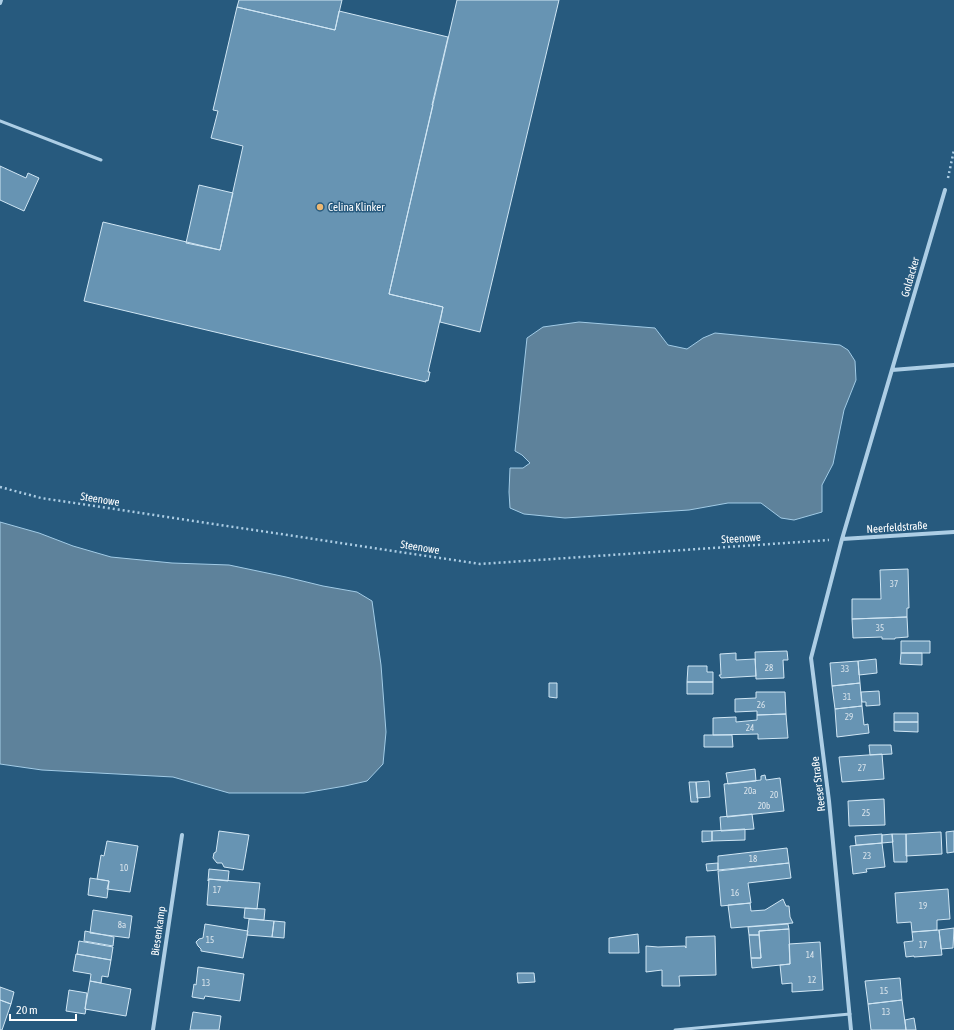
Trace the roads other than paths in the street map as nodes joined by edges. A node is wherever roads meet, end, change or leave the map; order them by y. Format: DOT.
graph roads {
  1 [pos="0,120"];
  2 [pos="101,160"];
  3 [pos="945,190"];
  4 [pos="954,365"];
  5 [pos="892,370"];
  6 [pos="954,532"];
  7 [pos="842,539"];
  8 [pos="182,835"];
  9 [pos="850,1014"];
  10 [pos="153,1030"];
  11 [pos="675,1030"];
  12 [pos="852,1030"];
  1 -- 2 [label="lane"];
  3 -- 5 [label="street, Goldacker"];
  4 -- 5 [label="street"];
  5 -- 7 [label="street, Goldacker"];
  6 -- 7 [label="street, Neerfeldstraße"];
  7 -- 9 [label="street, Reeser Straße"];
  8 -- 10 [label="street, Biesenkamp"];
  9 -- 11 [label="lane"];
  9 -- 12 [label="street, Reeser Straße"];
}
